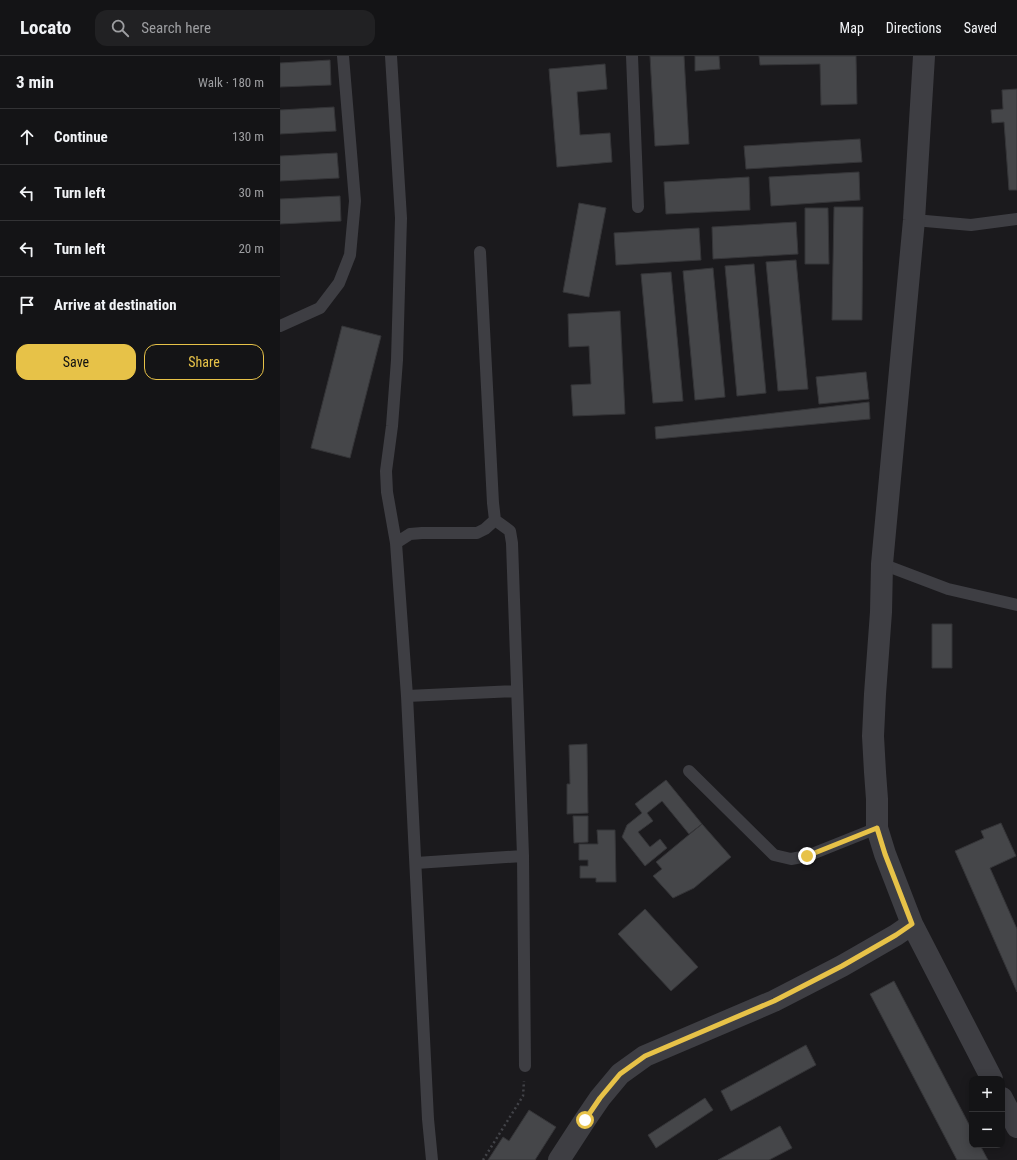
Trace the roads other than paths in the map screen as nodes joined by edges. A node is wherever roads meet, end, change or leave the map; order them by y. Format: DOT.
graph roads {
  1 [pos="343,56"];
  2 [pos="391,56"];
  3 [pos="632,56"];
  4 [pos="924,56"];
  5 [pos="638,207"];
  6 [pos="1017,219"];
  7 [pos="914,220"];
  8 [pos="480,252"];
  9 [pos="280,326"];
  10 [pos="495,520"];
  11 [pos="396,543"];
  12 [pos="882,564"];
  13 [pos="1017,605"];
  14 [pos="517,691"];
  15 [pos="407,696"];
  16 [pos="689,771"];
  17 [pos="877,828"];
  18 [pos="523,856"];
  19 [pos="416,864"];
  20 [pos="912,924"];
  21 [pos="525,1066"];
  22 [pos="990,1076"];
  23 [pos="1005,1104"];
  24 [pos="1017,1127"];
  25 [pos="432,1160"];
  26 [pos="560,1160"];
  1 -- 9 [label="lane"];
  2 -- 11 [label="lane"];
  3 -- 5 [label="lane"];
  4 -- 7 [label="street"];
  6 -- 7 [label="lane"];
  7 -- 12 [label="street"];
  8 -- 10 [label="lane"];
  10 -- 11 [label="lane"];
  10 -- 14 [label="lane"];
  11 -- 15 [label="lane"];
  12 -- 13 [label="lane"];
  12 -- 17 [label="street"];
  14 -- 15 [label="lane"];
  14 -- 18 [label="lane"];
  15 -- 19 [label="lane"];
  16 -- 17 [label="lane"];
  17 -- 20 [label="street"];
  18 -- 19 [label="lane"];
  18 -- 21 [label="lane"];
  19 -- 25 [label="lane"];
  20 -- 22 [label="street"];
  20 -- 26 [label="street"];
  23 -- 24 [label="street"];
}
